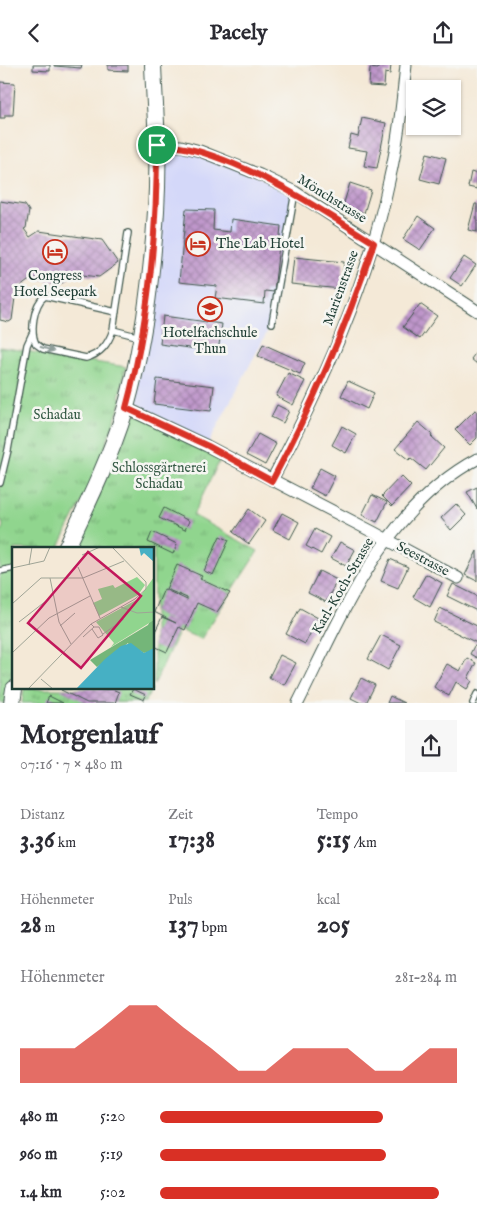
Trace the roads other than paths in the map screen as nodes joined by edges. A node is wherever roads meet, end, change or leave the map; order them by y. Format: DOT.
graph roads {
  1 [pos="153,65"];
  2 [pos="406,65"];
  3 [pos="157,145"];
  4 [pos="294,192"];
  5 [pos="128,233"];
  6 [pos="374,243"];
  7 [pos="475,305"];
  8 [pos="116,312"];
  9 [pos="272,323"];
  10 [pos="113,331"];
  11 [pos="33,332"];
  12 [pos="142,337"];
  13 [pos="126,408"];
  14 [pos="477,459"];
  15 [pos="272,481"];
  16 [pos="0,483"];
  17 [pos="387,540"];
  18 [pos="67,547"];
  19 [pos="458,578"];
  20 [pos="14,690"];
  21 [pos="477,694"];
  22 [pos="12,703"];
  23 [pos="298,703"];
  24 [pos="473,703"];
  1 -- 3 [label="street"];
  2 -- 6 [label="street, Marienstrasse"];
  3 -- 4 [label="street, Mönchstrasse"];
  3 -- 12 [label="street"];
  4 -- 6 [label="street, Mönchstrasse"];
  4 -- 9 [label="lane"];
  5 -- 8 [label="lane"];
  6 -- 7 [label="street, Mönchstrasse"];
  6 -- 15 [label="street, Marienstrasse"];
  8 -- 10 [label="lane"];
  8 -- 11 [label="lane"];
  11 -- 10 [label="lane, one-way"];
  10 -- 12 [label="lane"];
  11 -- 16 [label="lane"];
  12 -- 13 [label="street"];
  13 -- 15 [label="street, Seestrasse"];
  13 -- 18 [label="street"];
  14 -- 17 [label="street, Karl-Koch-Strasse"];
  15 -- 17 [label="street, Seestrasse"];
  17 -- 19 [label="street, Seestrasse"];
  17 -- 23 [label="street, Karl-Koch-Strasse"];
  20 -- 22 [label="street"];
  21 -- 24 [label="lane"];
}
